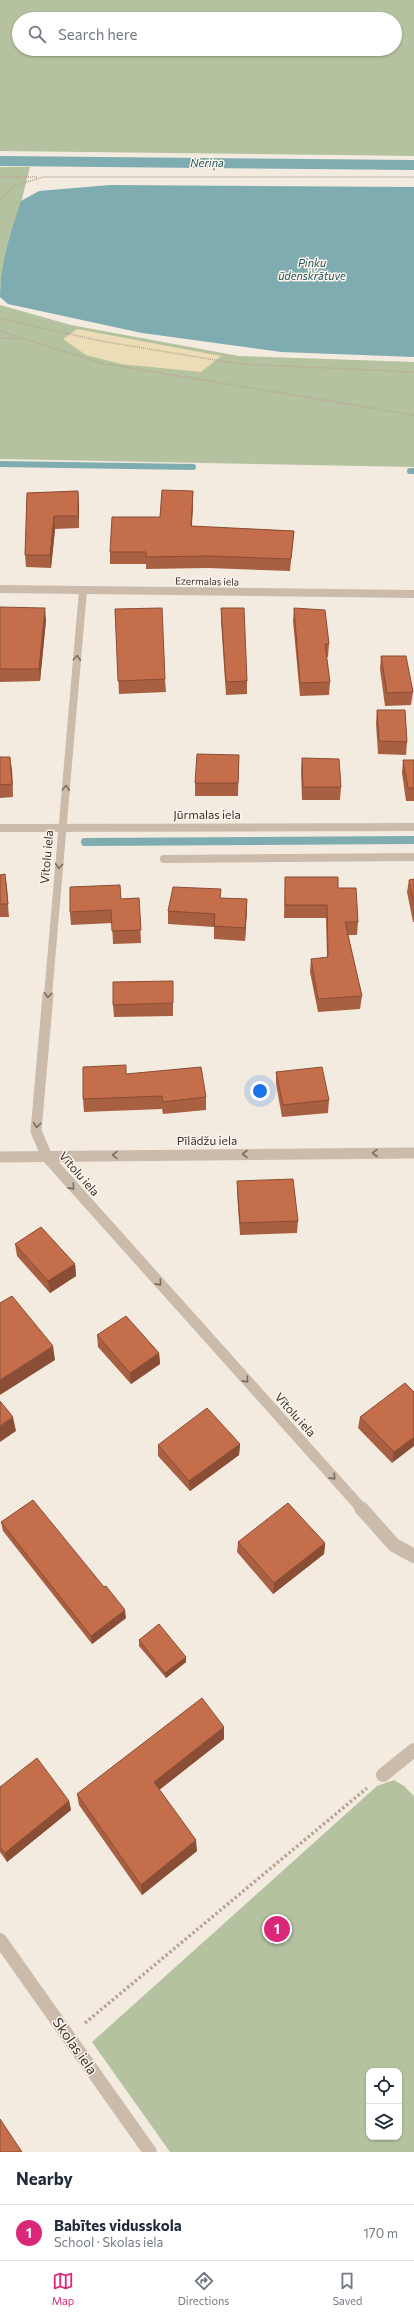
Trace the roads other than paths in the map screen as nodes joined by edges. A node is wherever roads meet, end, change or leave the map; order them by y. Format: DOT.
graph roads {
  1 [pos="0,589"];
  2 [pos="83,590"];
  3 [pos="414,594"];
  4 [pos="414,826"];
  5 [pos="62,827"];
  6 [pos="0,828"];
  7 [pos="414,857"];
  8 [pos="164,859"];
  9 [pos="414,1153"];
  10 [pos="0,1157"];
  11 [pos="47,1157"];
  12 [pos="414,1556"];
  13 [pos="414,1750"];
  14 [pos="383,1774"];
  15 [pos="0,1940"];
  16 [pos="150,2152"];
  1 -- 2 [label="street, Ezermalas iela"];
  2 -- 3 [label="street, Ezermalas iela"];
  5 -- 2 [label="street, Vītolu iela, one-way"];
  4 -- 5 [label="street, Jūrmalas iela"];
  5 -- 6 [label="street, Jūrmalas iela"];
  5 -- 11 [label="street, Vītolu iela, one-way"];
  7 -- 8 [label="street"];
  9 -- 11 [label="street, Pīlādžu iela, one-way"];
  10 -- 11 [label="street, Pīlādžu iela"];
  11 -- 12 [label="street, Vītolu iela, one-way"];
  13 -- 14 [label="street"];
  15 -- 16 [label="street, Skolas iela"];
}
